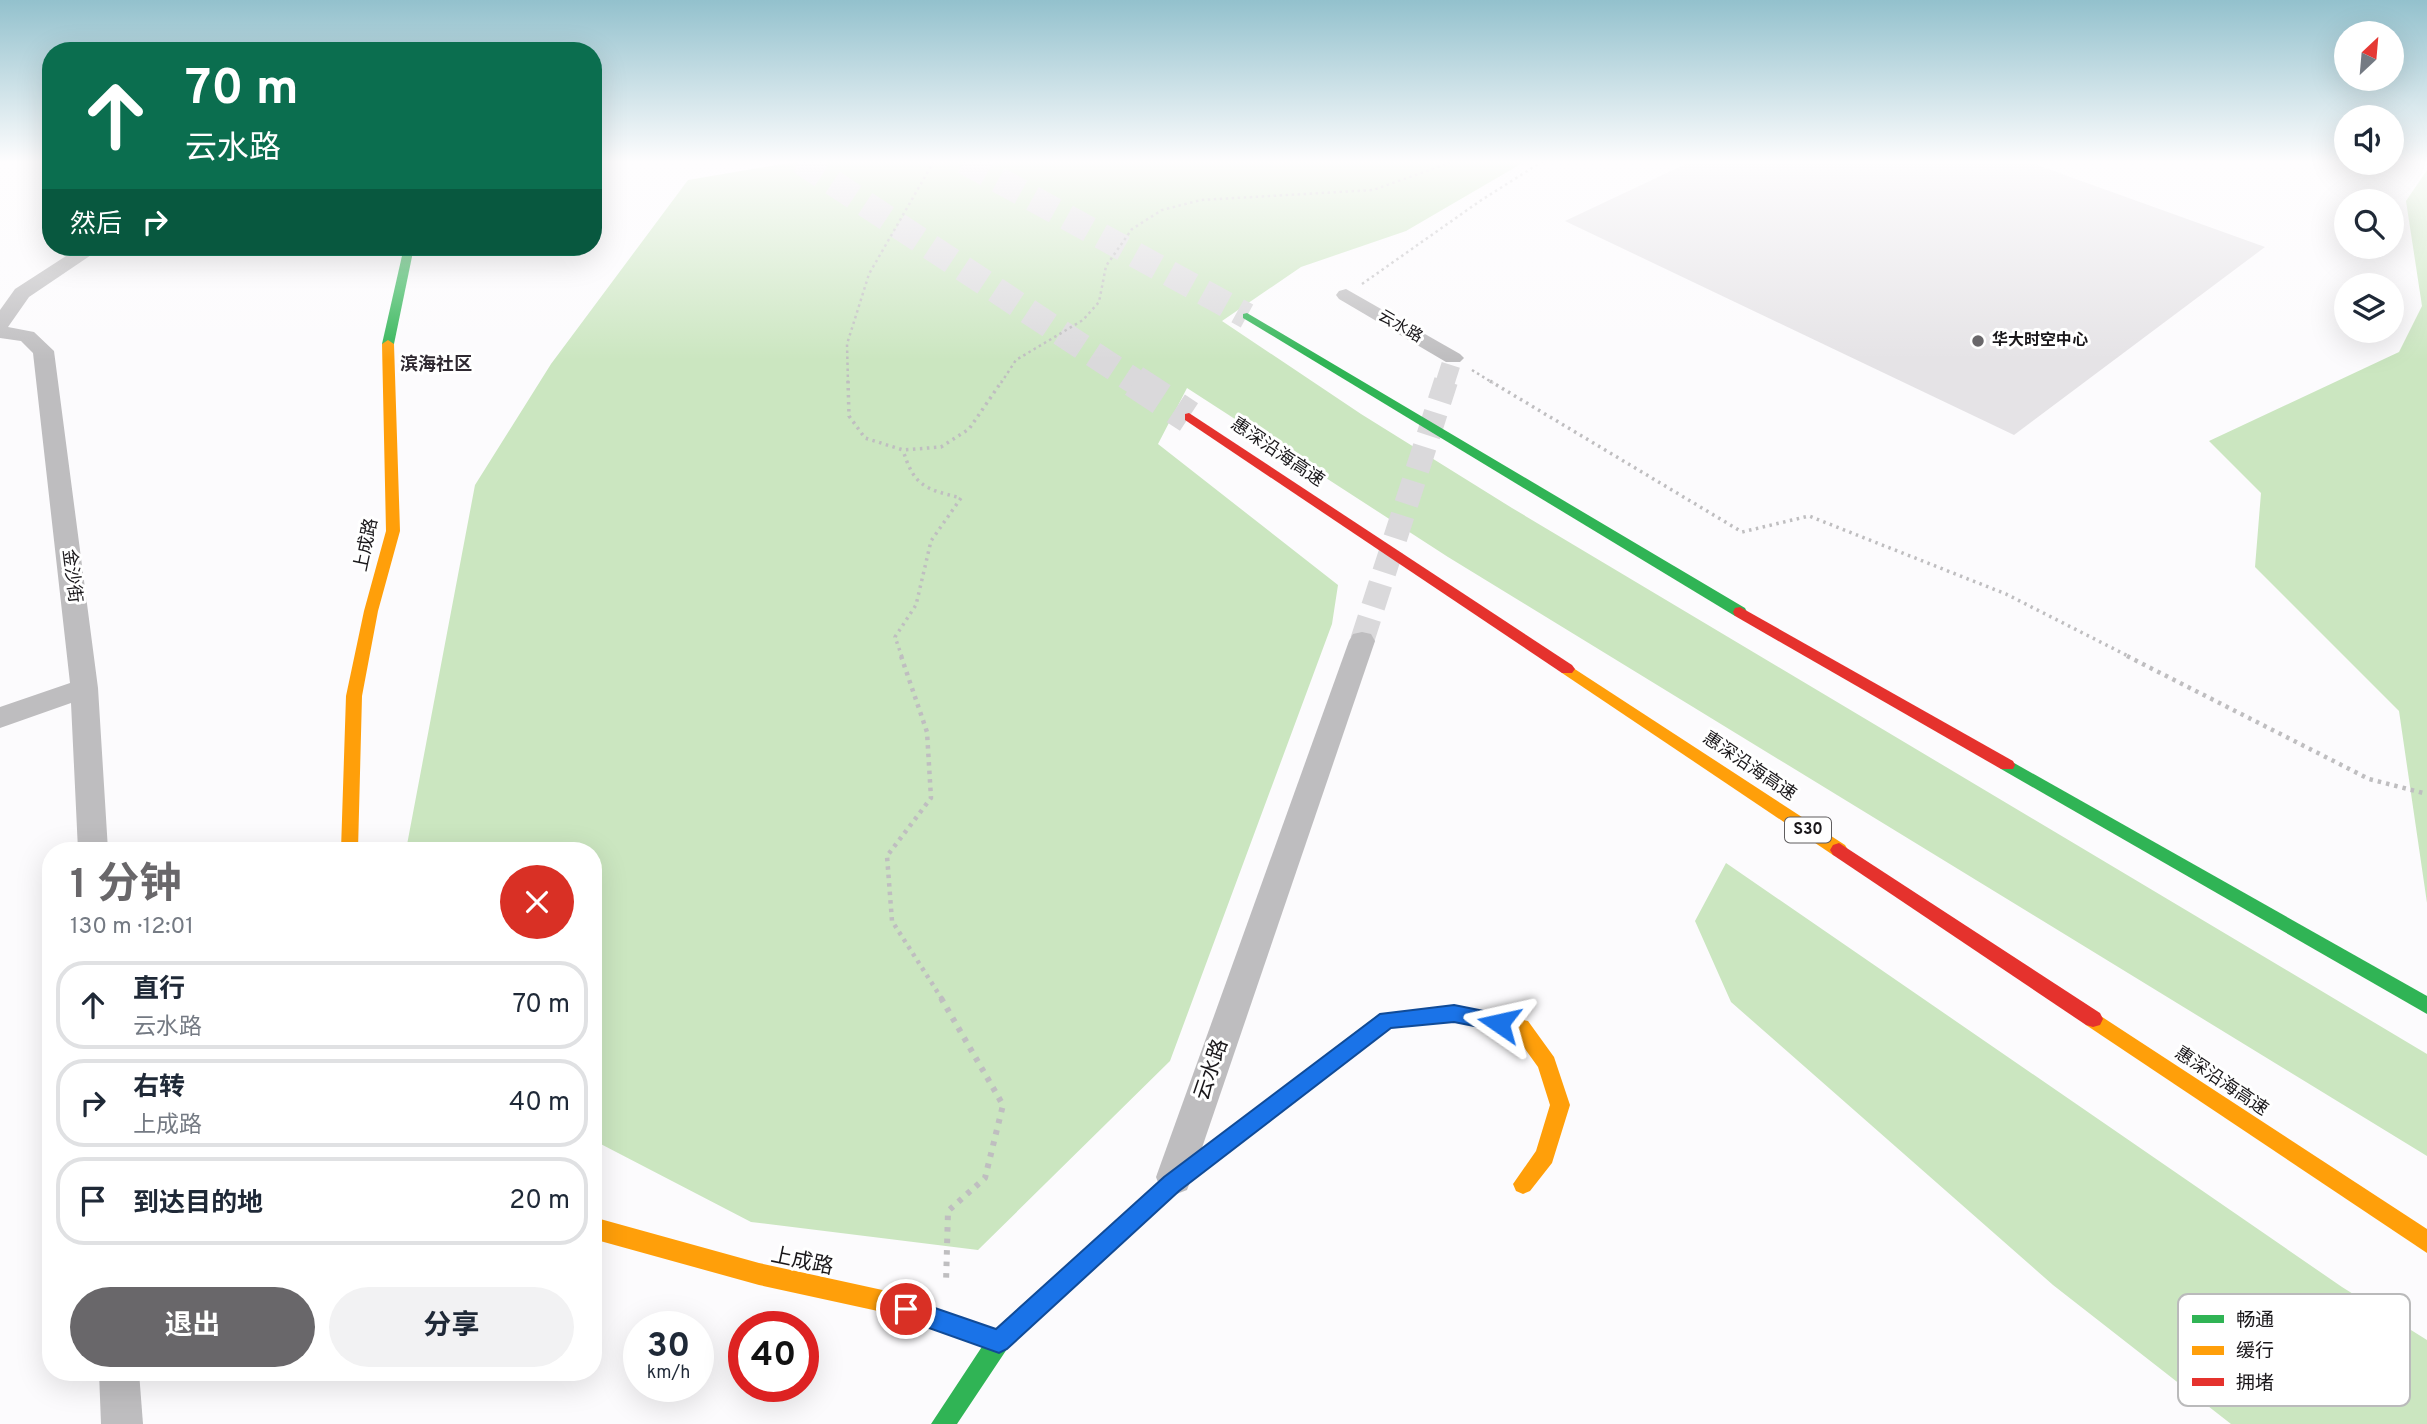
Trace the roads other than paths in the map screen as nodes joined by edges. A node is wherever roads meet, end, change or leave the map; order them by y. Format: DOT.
graph roads {
  1 [pos="77,256"];
  2 [pos="407,256"];
  3 [pos="1346,295"];
  4 [pos="1247,316"];
  5 [pos="0,324"];
  6 [pos="0,332"];
  7 [pos="1453,358"];
  8 [pos="1189,417"];
  9 [pos="1362,641"];
  10 [pos="85,688"];
  11 [pos="0,718"];
  12 [pos="93,842"];
  13 [pos="349,842"];
  14 [pos="2427,1006"];
  15 [pos="1172,1184"];
  16 [pos="1523,1184"];
  17 [pos="602,1230"];
  18 [pos="2427,1242"];
  19 [pos="999,1341"];
  20 [pos="120,1381"];
  21 [pos="122,1424"];
  22 [pos="943,1424"];
  1 -- 5 [label="street"];
  2 -- 13 [label="main road, 上成路"];
  3 -- 7 [label="street, 云水路"];
  4 -- 14 [label="main road"];
  6 -- 10 [label="street, 金沙街"];
  8 -- 18 [label="main road, 惠深沿海高速 / S30"];
  9 -- 15 [label="street, 云水路"];
  10 -- 11 [label="street"];
  10 -- 12 [label="street, 金沙街"];
  15 -- 16 [label="main road"];
  15 -- 19 [label="main road, 云水路"];
  17 -- 19 [label="main road, 上成路"];
  19 -- 22 [label="main road, 云水路"];
  20 -- 21 [label="street"];
}
